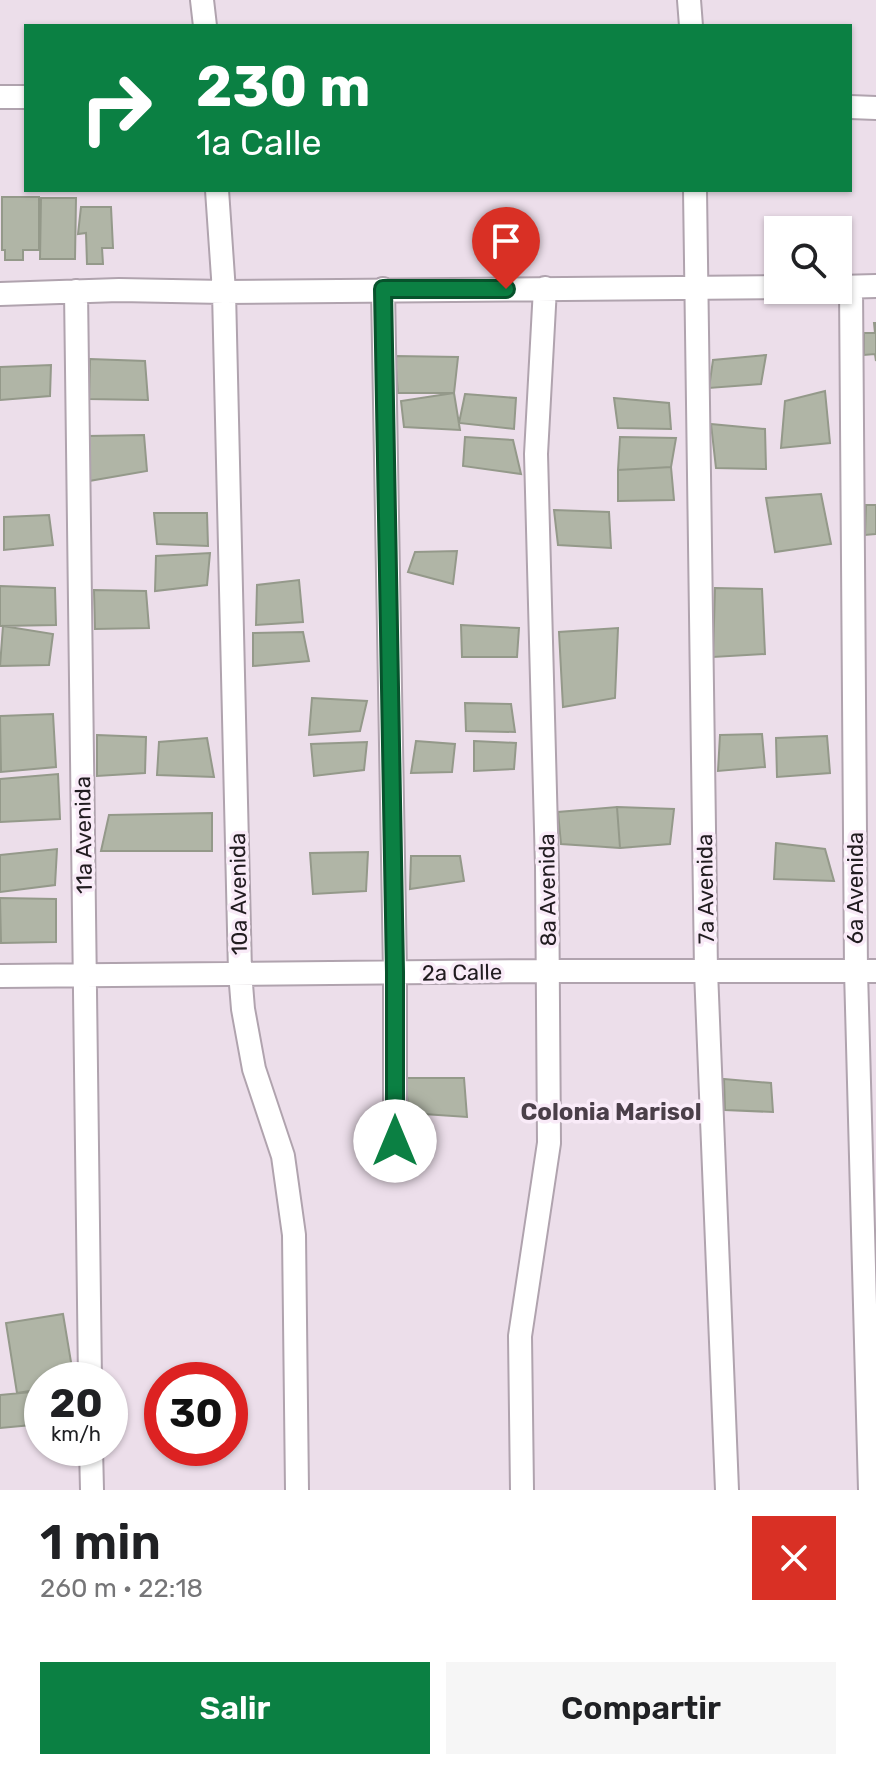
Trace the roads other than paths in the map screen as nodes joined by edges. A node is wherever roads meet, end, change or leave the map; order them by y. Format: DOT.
graph roads {
  1 [pos="202,0"];
  2 [pos="689,0"];
  3 [pos="205,24"];
  4 [pos="691,24"];
  5 [pos="0,97"];
  6 [pos="24,97"];
  7 [pos="852,107"];
  8 [pos="876,108"];
  9 [pos="217,192"];
  10 [pos="695,192"];
  11 [pos="876,286"];
  12 [pos="696,287"];
  13 [pos="764,287"];
  14 [pos="852,287"];
  15 [pos="545,288"];
  16 [pos="383,289"];
  17 [pos="76,291"];
  18 [pos="224,292"];
  19 [pos="0,294"];
  20 [pos="846,304"];
  21 [pos="548,971"];
  22 [pos="706,971"];
  23 [pos="866,971"];
  24 [pos="240,972"];
  25 [pos="395,972"];
  26 [pos="84,975"];
  27 [pos="0,976"];
  28 [pos="395,1141"];
  29 [pos="90,1362"];
  30 [pos="91,1466"];
  31 [pos="92,1490"];
  32 [pos="297,1490"];
  33 [pos="522,1490"];
  34 [pos="727,1490"];
  35 [pos="870,1490"];
  1 -- 3 [label="street"];
  2 -- 4 [label="street"];
  5 -- 6 [label="street"];
  7 -- 8 [label="street"];
  9 -- 18 [label="street, 10a Avenida"];
  10 -- 12 [label="street, 7a Avenida"];
  11 -- 14 [label="street"];
  12 -- 13 [label="street"];
  12 -- 15 [label="street"];
  12 -- 22 [label="street, 7a Avenida"];
  15 -- 16 [label="street"];
  15 -- 21 [label="street, 8a Avenida"];
  16 -- 18 [label="street"];
  16 -- 25 [label="street"];
  17 -- 18 [label="street"];
  17 -- 19 [label="street"];
  17 -- 26 [label="street, 11a Avenida"];
  18 -- 24 [label="street, 10a Avenida"];
  20 -- 23 [label="street, 6a Avenida"];
  21 -- 22 [label="street, 2a Calle"];
  21 -- 25 [label="street, 2a Calle"];
  21 -- 33 [label="street, 8a Avenida"];
  22 -- 23 [label="street, 2a Calle"];
  22 -- 34 [label="street, 7a Avenida"];
  23 -- 35 [label="street, 6a Avenida"];
  24 -- 25 [label="street, 2a Calle"];
  24 -- 26 [label="street, 2a Calle"];
  24 -- 32 [label="street, 10a Avenida"];
  25 -- 28 [label="street"];
  26 -- 27 [label="street, 2a Calle"];
  26 -- 29 [label="street, 11a Avenida"];
  30 -- 31 [label="street"];
}
